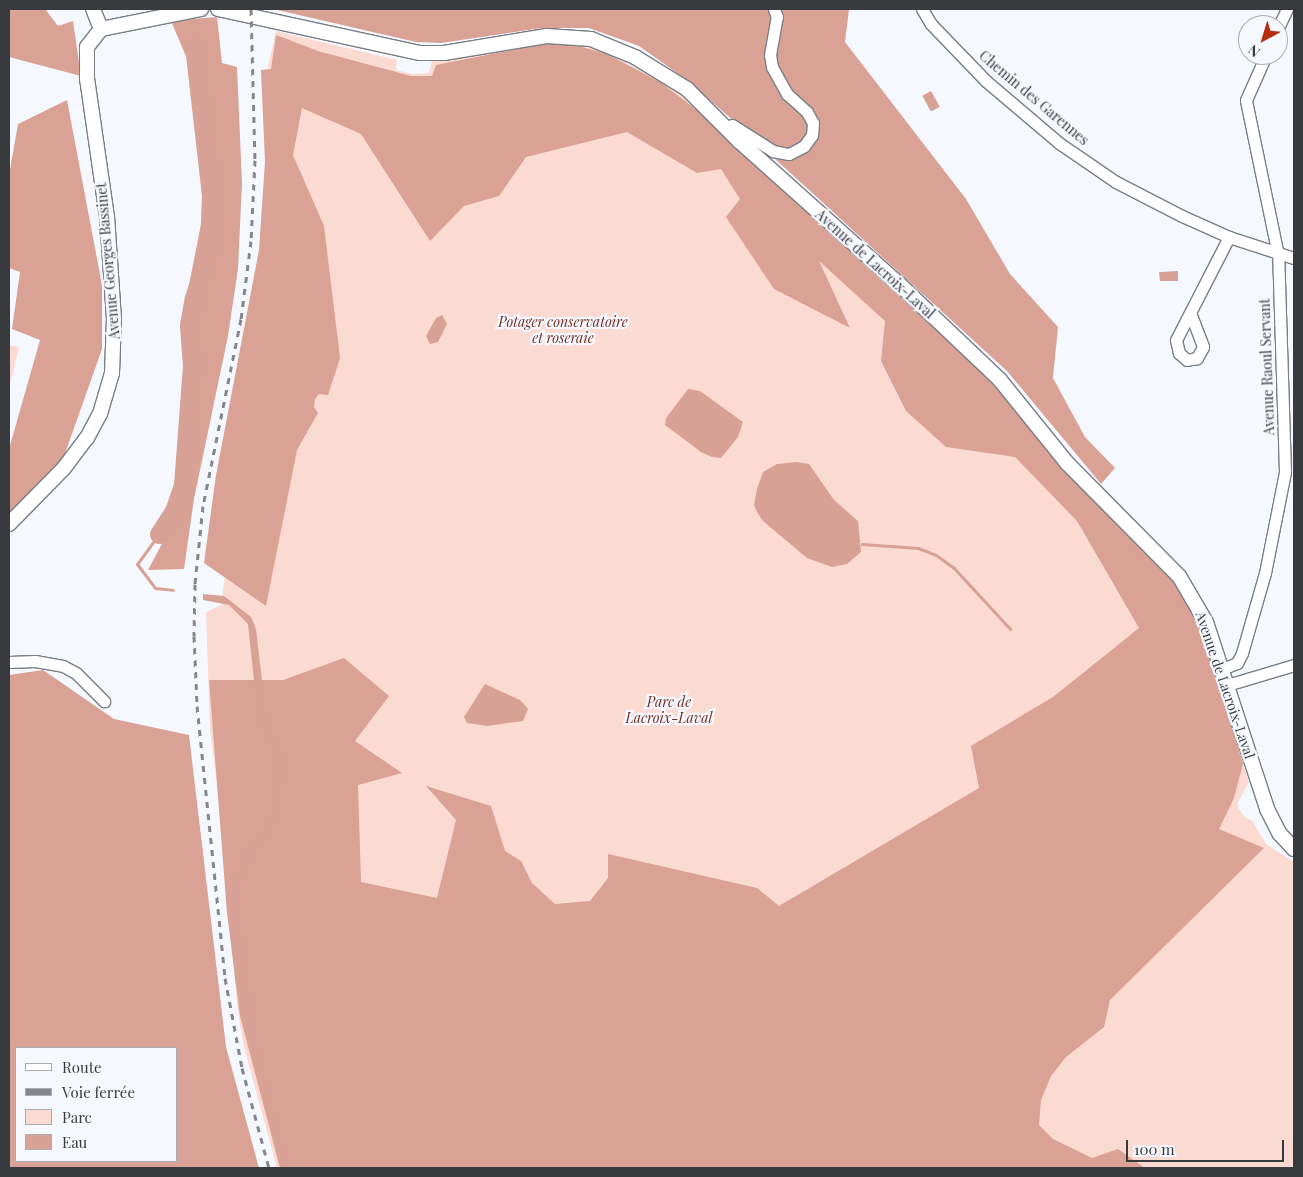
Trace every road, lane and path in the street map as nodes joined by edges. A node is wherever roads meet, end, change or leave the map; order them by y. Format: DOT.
graph roads {
  1 [pos="93,9"];
  2 [pos="201,9"];
  3 [pos="224,9"];
  4 [pos="774,9"];
  5 [pos="922,9"];
  6 [pos="261,13"];
  7 [pos="101,29"];
  8 [pos="1262,65"];
  9 [pos="728,130"];
  10 [pos="1229,237"];
  11 [pos="1278,255"];
  12 [pos="1294,258"];
  13 [pos="1191,315"];
  14 [pos="1289,429"];
  15 [pos="14,520"];
  16 [pos="9,537"];
  17 [pos="9,662"];
  18 [pos="1294,665"];
  19 [pos="1222,669"];
  20 [pos="1227,685"];
  21 [pos="104,701"];
  22 [pos="1294,850"];
  1 -- 7 [label="street"];
  2 -- 7 [label="street"];
  3 -- 6 [label="street, Avenue de Lacroix-Laval"];
  4 -- 9 [label="street"];
  5 -- 10 [label="street, Chemin des Garennes"];
  6 -- 9 [label="street, Avenue de Lacroix-Laval"];
  7 -- 15 [label="street, Avenue Georges Bassinet"];
  8 -- 11 [label="street, Avenue Raoul Servant"];
  9 -- 19 [label="street, Avenue de Lacroix-Laval"];
  10 -- 11 [label="street, Chemin des Garennes"];
  10 -- 13 [label="street"];
  11 -- 12 [label="street, Chemin des Garennes"];
  11 -- 14 [label="street, Avenue Raoul Servant"];
  14 -- 19 [label="street, Avenue Raoul Servant"];
  15 -- 16 [label="street, Avenue Georges Bassinet"];
  17 -- 21 [label="street"];
  18 -- 20 [label="street"];
  19 -- 20 [label="street, Avenue de Lacroix-Laval"];
  20 -- 22 [label="street, Avenue de Lacroix-Laval"];
}
